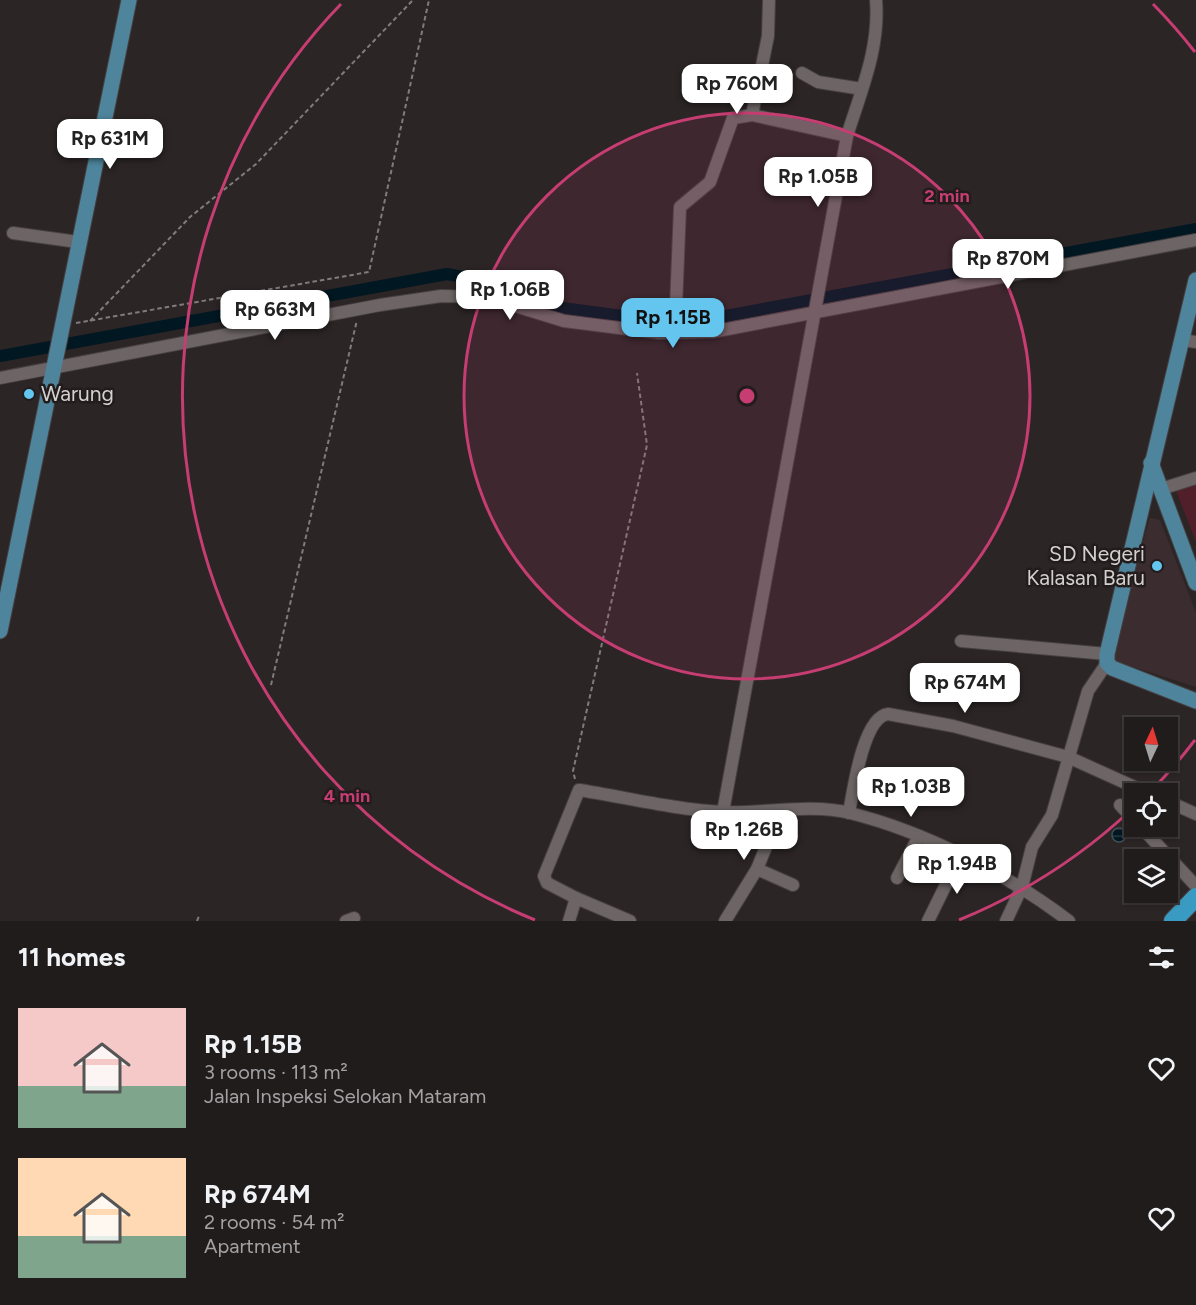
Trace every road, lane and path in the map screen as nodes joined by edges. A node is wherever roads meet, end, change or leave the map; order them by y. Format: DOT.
graph roads {
  1 [pos="129,0"];
  2 [pos="413,0"];
  3 [pos="429,0"];
  4 [pos="770,0"];
  5 [pos="876,0"];
  6 [pos="802,73"];
  7 [pos="862,89"];
  8 [pos="752,115"];
  9 [pos="847,136"];
  10 [pos="13,233"];
  11 [pos="1196,240"];
  12 [pos="78,242"];
  13 [pos="1196,280"];
  14 [pos="676,307"];
  15 [pos="360,308"];
  16 [pos="815,308"];
  17 [pos="90,321"];
  18 [pos="61,330"];
  19 [pos="1189,341"];
  20 [pos="55,364"];
  21 [pos="637,373"];
  22 [pos="0,378"];
  23 [pos="1152,463"];
  24 [pos="1196,478"];
  25 [pos="1161,489"];
  26 [pos="1196,583"];
  27 [pos="0,631"];
  28 [pos="961,641"];
  29 [pos="1107,658"];
  30 [pos="271,685"];
  31 [pos="1196,701"];
  32 [pos="1068,757"];
  33 [pos="1126,783"];
  34 [pos="579,790"];
  35 [pos="1120,805"];
  36 [pos="1178,806"];
  37 [pos="1124,809"];
  38 [pos="782,810"];
  39 [pos="723,812"];
  40 [pos="849,813"];
  41 [pos="1196,814"];
  42 [pos="919,836"];
  43 [pos="1150,837"];
  44 [pos="960,856"];
  45 [pos="757,869"];
  46 [pos="897,878"];
  47 [pos="793,885"];
  48 [pos="1196,886"];
  49 [pos="1022,887"];
  50 [pos="1196,897"];
  51 [pos="576,898"];
  52 [pos="199,916"];
  53 [pos="198,921"];
  54 [pos="569,921"];
  55 [pos="630,921"];
  56 [pos="725,921"];
  57 [pos="928,921"];
  58 [pos="1006,921"];
  59 [pos="1069,921"];
  60 [pos="1173,921"];
  1 -- 12 [label="main road"];
  2 -- 17 [label="path"];
  3 -- 17 [label="path"];
  4 -- 8 [label="street"];
  5 -- 7 [label="street"];
  6 -- 7 [label="street"];
  7 -- 9 [label="street"];
  8 -- 9 [label="street"];
  8 -- 14 [label="street"];
  9 -- 16 [label="street"];
  10 -- 12 [label="street"];
  11 -- 16 [label="street"];
  12 -- 18 [label="main road"];
  13 -- 19 [label="main road"];
  15 -- 16 [label="street"];
  15 -- 20 [label="street"];
  15 -- 30 [label="path"];
  16 -- 39 [label="street"];
  17 -- 18 [label="path"];
  18 -- 20 [label="main road"];
  19 -- 23 [label="main road"];
  20 -- 22 [label="street"];
  20 -- 27 [label="main road"];
  21 -- 34 [label="path"];
  23 -- 25 [label="main road"];
  23 -- 29 [label="main road"];
  24 -- 25 [label="street"];
  25 -- 26 [label="main road"];
  28 -- 29 [label="street"];
  29 -- 31 [label="main road"];
  29 -- 32 [label="street"];
  32 -- 33 [label="street"];
  32 -- 40 [label="street"];
  32 -- 49 [label="street"];
  34 -- 39 [label="street"];
  34 -- 51 [label="street"];
  35 -- 37 [label="street"];
  36 -- 41 [label="street"];
  38 -- 39 [label="street"];
  38 -- 40 [label="street"];
  38 -- 45 [label="street"];
  40 -- 42 [label="street"];
  42 -- 44 [label="street"];
  42 -- 46 [label="street"];
  43 -- 48 [label="street"];
  44 -- 49 [label="street"];
  44 -- 57 [label="street"];
  45 -- 47 [label="street"];
  45 -- 56 [label="street"];
  49 -- 58 [label="street"];
  49 -- 59 [label="street"];
  50 -- 60 [label="highway"];
  51 -- 54 [label="street"];
  51 -- 55 [label="street"];
  52 -- 53 [label="path"];
}
